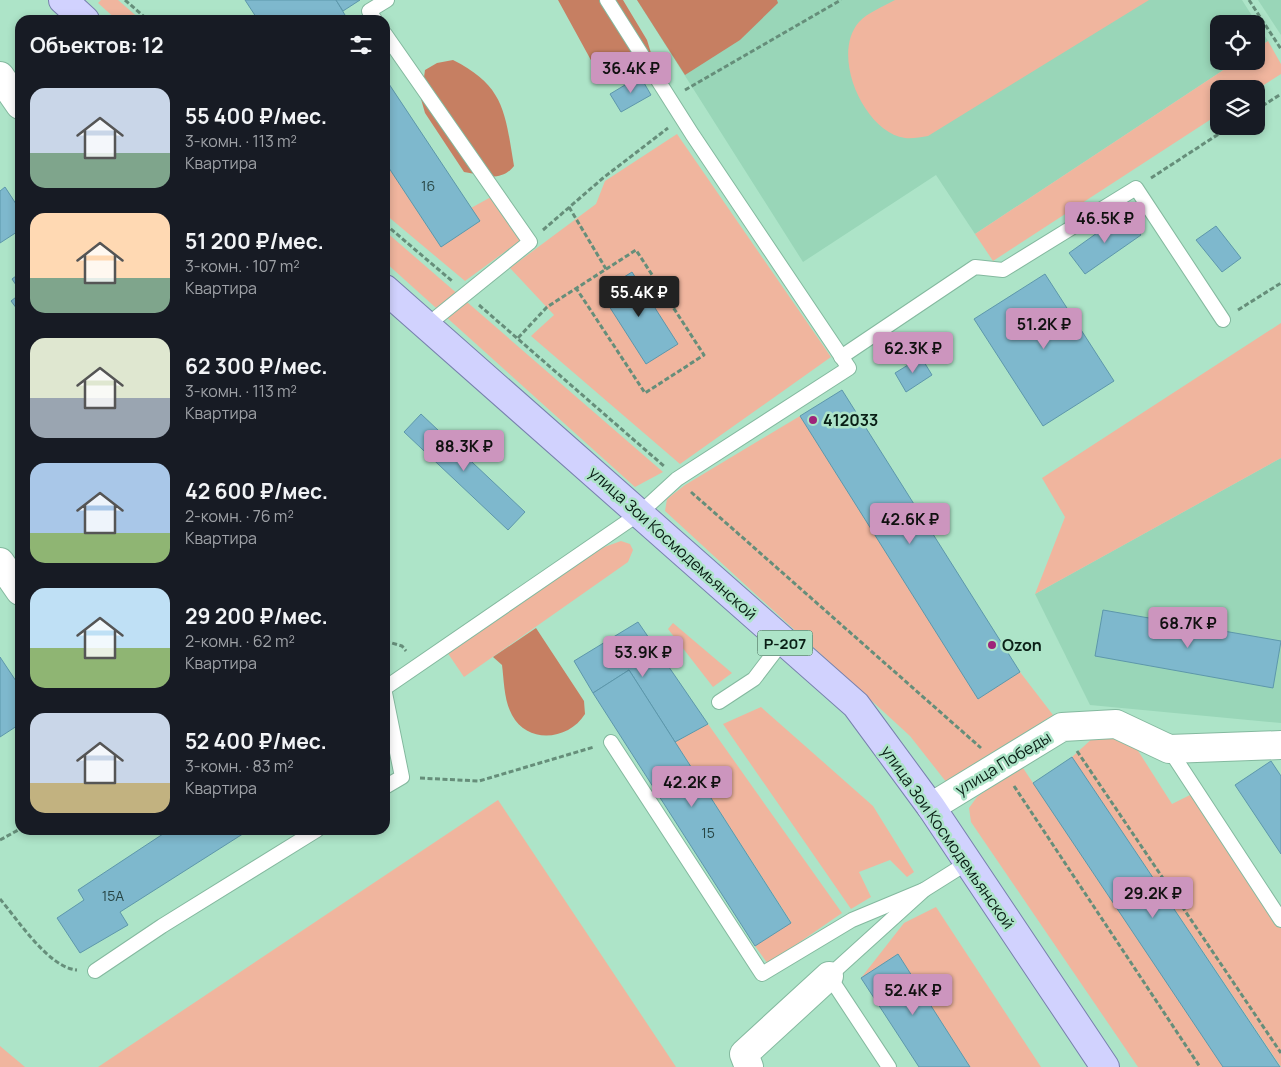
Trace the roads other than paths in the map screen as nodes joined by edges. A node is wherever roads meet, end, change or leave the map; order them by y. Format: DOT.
graph roads {
  1 [pos="63,0"];
  2 [pos="387,0"];
  3 [pos="607,0"];
  4 [pos="80,15"];
  5 [pos="372,15"];
  6 [pos="390,41"];
  7 [pos="0,76"];
  8 [pos="15,98"];
  9 [pos="390,294"];
  10 [pos="1223,320"];
  11 [pos="426,326"];
  12 [pos="841,356"];
  13 [pos="640,513"];
  14 [pos="0,562"];
  15 [pos="15,584"];
  16 [pos="783,640"];
  17 [pos="390,685"];
  18 [pos="719,702"];
  19 [pos="390,718"];
  20 [pos="611,742"];
  21 [pos="1281,745"];
  22 [pos="1169,749"];
  23 [pos="390,784"];
  24 [pos="931,807"];
  25 [pos="308,835"];
  26 [pos="967,863"];
  27 [pos="924,890"];
  28 [pos="1281,920"];
  29 [pos="95,971"];
  30 [pos="829,976"];
  31 [pos="749,1067"];
  32 [pos="889,1067"];
  33 [pos="1106,1067"];
  1 -- 4 [label="main road"];
  2 -- 5 [label="lane"];
  3 -- 12 [label="lane"];
  6 -- 11 [label="lane"];
  7 -- 8 [label="street"];
  9 -- 11 [label="main road, улица Зои Космодемьянской / Р-207"];
  10 -- 12 [label="lane"];
  11 -- 13 [label="main road, улица Зои Космодемьянской / Р-207"];
  12 -- 13 [label="lane"];
  13 -- 16 [label="main road, улица Зои Космодемьянской / Р-207"];
  13 -- 17 [label="lane"];
  14 -- 15 [label="street"];
  16 -- 18 [label="lane"];
  16 -- 24 [label="main road, улица Зои Космодемьянской / Р-207"];
  19 -- 23 [label="lane"];
  20 -- 27 [label="lane"];
  21 -- 22 [label="street, улица Победы"];
  22 -- 24 [label="street, улица Победы"];
  22 -- 28 [label="lane"];
  24 -- 26 [label="main road, улица Зои Космодемьянской / Р-207"];
  25 -- 29 [label="lane"];
  26 -- 27 [label="lane"];
  26 -- 33 [label="main road, улица Зои Космодемьянской / Р-207"];
  27 -- 30 [label="lane"];
  30 -- 31 [label="street"];
  30 -- 32 [label="lane"];
}
